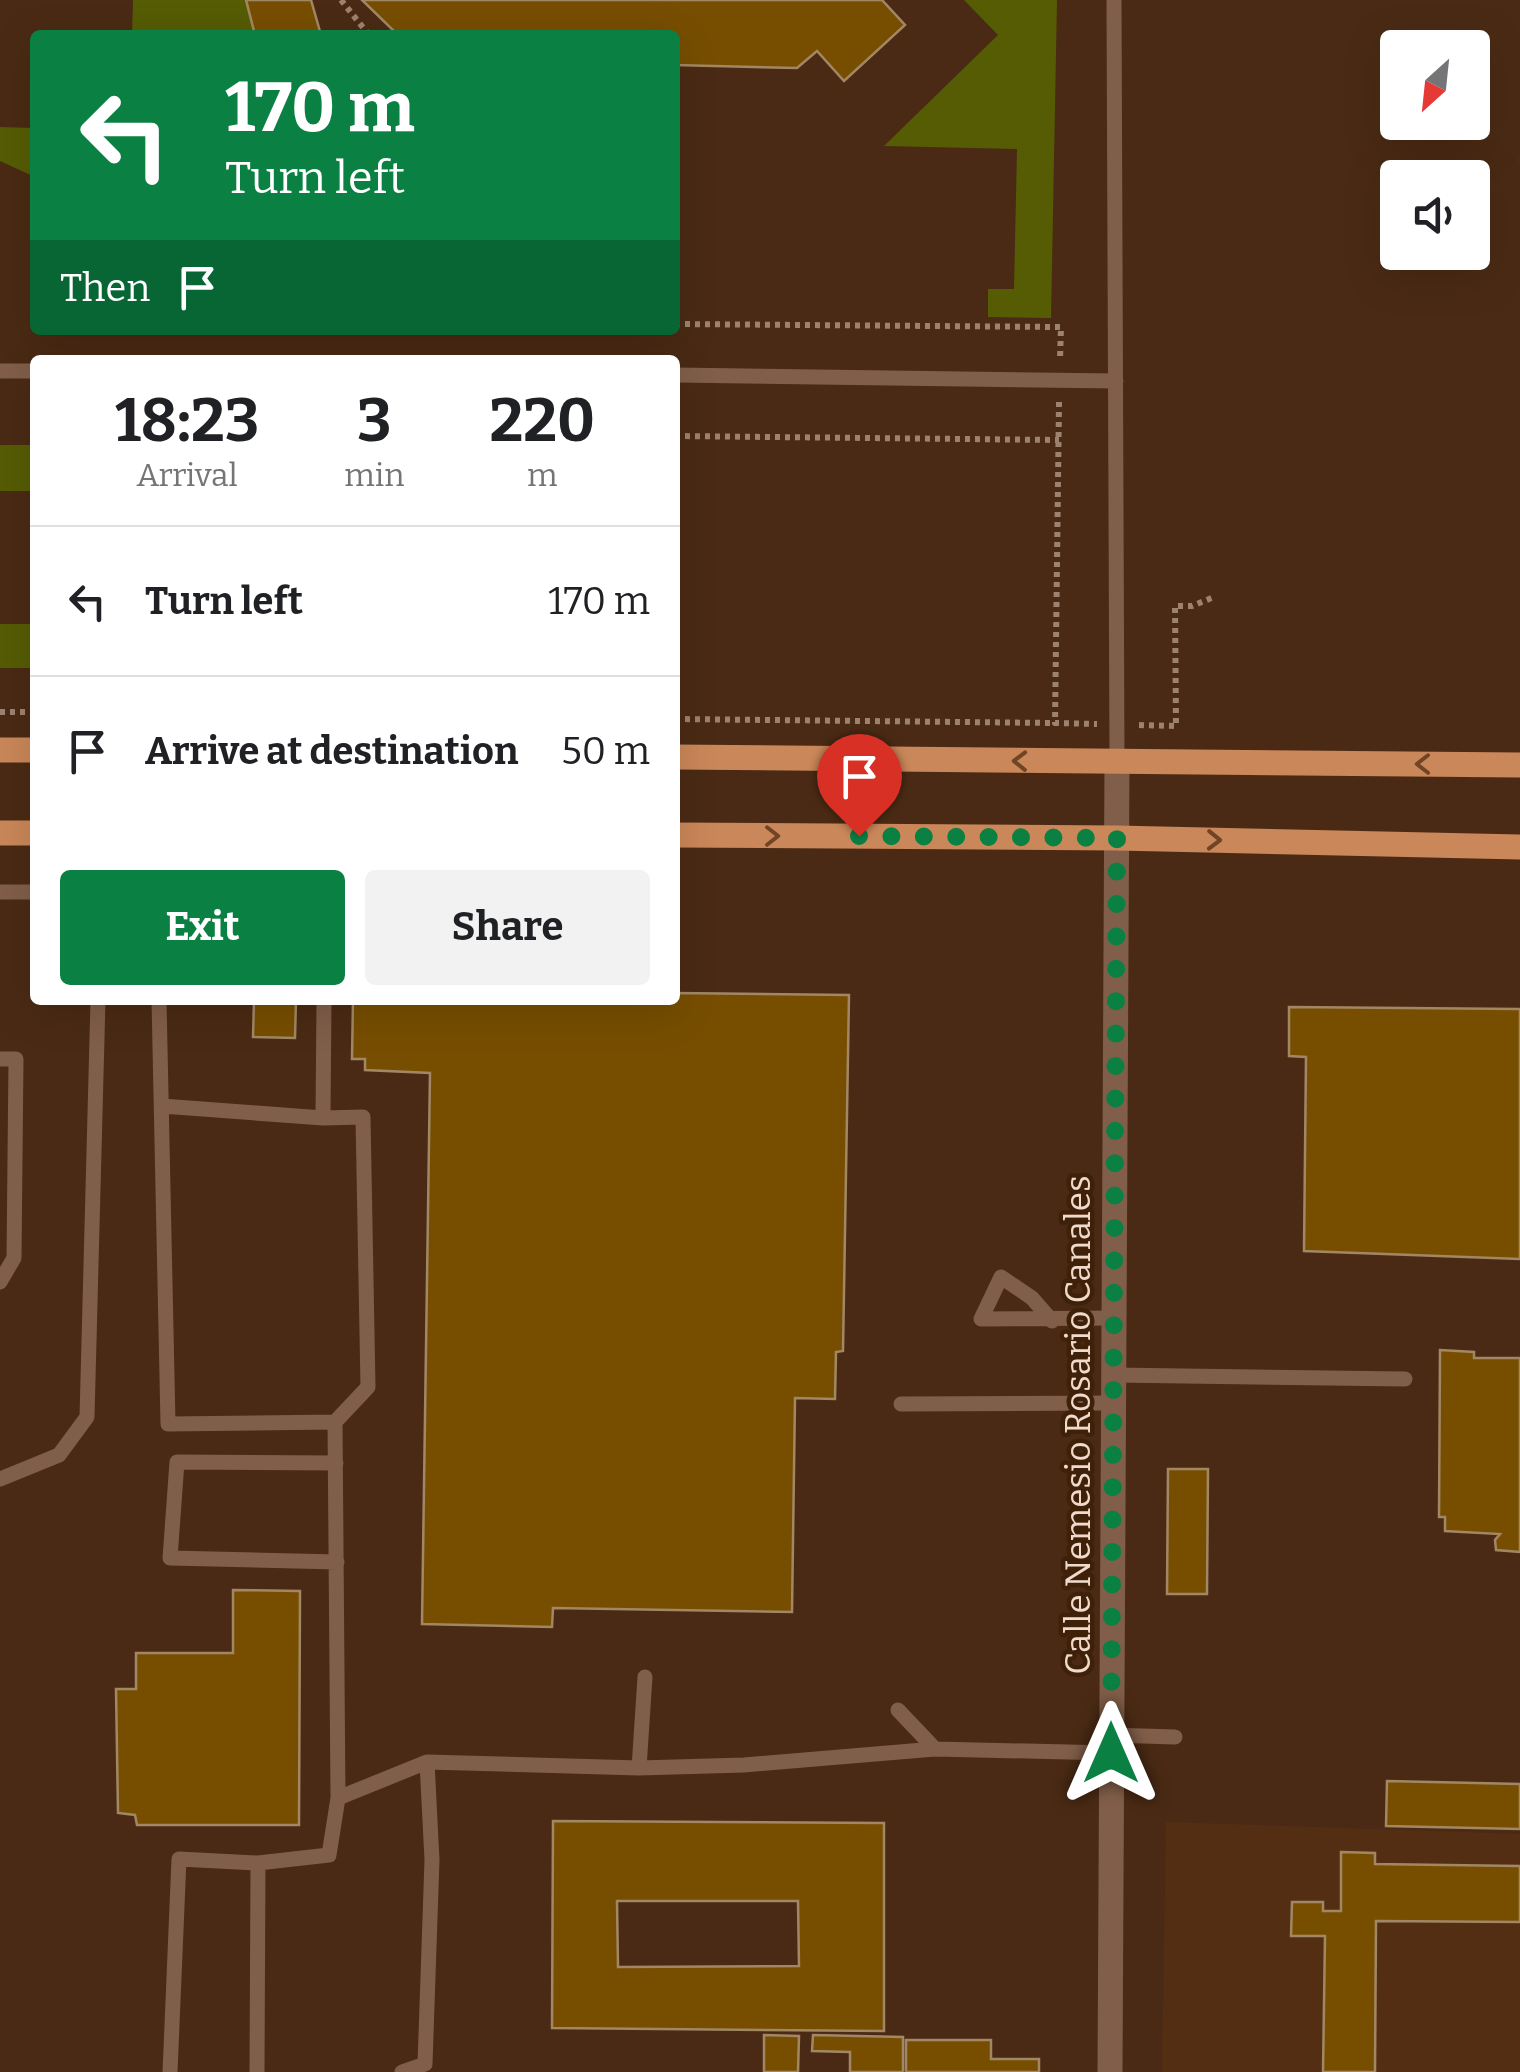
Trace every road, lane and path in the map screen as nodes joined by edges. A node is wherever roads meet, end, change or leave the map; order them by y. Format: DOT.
graph roads {
  1 [pos="341,0"];
  2 [pos="1114,0"];
  3 [pos="364,30"];
  4 [pos="680,324"];
  5 [pos="0,372"];
  6 [pos="30,372"];
  7 [pos="680,375"];
  8 [pos="1060,380"];
  9 [pos="1116,381"];
  10 [pos="680,436"];
  11 [pos="1058,440"];
  12 [pos="1214,597"];
  13 [pos="0,712"];
  14 [pos="30,712"];
  15 [pos="680,719"];
  16 [pos="1055,723"];
  17 [pos="1117,724"];
  18 [pos="0,750"];
  19 [pos="30,750"];
  20 [pos="680,757"];
  21 [pos="1118,762"];
  22 [pos="1520,765"];
  23 [pos="0,832"];
  24 [pos="30,833"];
  25 [pos="680,835"];
  26 [pos="1117,838"];
  27 [pos="1520,847"];
  28 [pos="0,892"];
  29 [pos="30,892"];
  30 [pos="98,1005"];
  31 [pos="159,1005"];
  32 [pos="324,1005"];
  33 [pos="0,1059"];
  34 [pos="162,1106"];
  35 [pos="324,1118"];
  36 [pos="0,1282"];
  37 [pos="1114,1318"];
  38 [pos="1052,1320"];
  39 [pos="1114,1375"];
  40 [pos="1405,1379"];
  41 [pos="1114,1403"];
  42 [pos="902,1404"];
  43 [pos="336,1422"];
  44 [pos="336,1463"];
  45 [pos="0,1479"];
  46 [pos="336,1562"];
  47 [pos="644,1678"];
  48 [pos="898,1710"];
  49 [pos="1175,1737"];
  50 [pos="1111,1744"];
  51 [pos="934,1749"];
  52 [pos="426,1762"];
  53 [pos="639,1768"];
  54 [pos="338,1798"];
  55 [pos="258,1863"];
  56 [pos="170,2072"];
  57 [pos="258,2072"];
  58 [pos="402,2072"];
  59 [pos="1110,2072"];
  1 -- 3 [label="path"];
  2 -- 9 [label="lane"];
  4 -- 8 [label="path"];
  5 -- 6 [label="lane"];
  7 -- 8 [label="lane"];
  8 -- 9 [label="lane"];
  8 -- 11 [label="path"];
  9 -- 17 [label="lane"];
  10 -- 11 [label="path"];
  11 -- 16 [label="path"];
  12 -- 17 [label="path"];
  13 -- 14 [label="path"];
  15 -- 16 [label="path"];
  16 -- 17 [label="path"];
  17 -- 21 [label="lane"];
  18 -- 19 [label="main road"];
  21 -- 20 [label="main road, one-way"];
  22 -- 21 [label="main road, one-way"];
  21 -- 26 [label="street, Calle Nemesio Rosario Canales"];
  23 -- 24 [label="main road"];
  25 -- 26 [label="main road, one-way"];
  26 -- 27 [label="main road, one-way"];
  26 -- 37 [label="street, Calle Nemesio Rosario Canales"];
  28 -- 29 [label="lane"];
  30 -- 45 [label="lane"];
  31 -- 34 [label="lane"];
  32 -- 35 [label="lane"];
  33 -- 36 [label="lane"];
  34 -- 35 [label="lane"];
  34 -- 43 [label="lane"];
  35 -- 43 [label="lane"];
  37 -- 38 [label="lane"];
  37 -- 39 [label="street, Calle Nemesio Rosario Canales"];
  38 -- 38 [label="lane"];
  39 -- 40 [label="lane"];
  39 -- 41 [label="street, Calle Nemesio Rosario Canales"];
  41 -- 42 [label="lane"];
  41 -- 50 [label="street, Calle Nemesio Rosario Canales"];
  43 -- 44 [label="lane"];
  44 -- 46 [label="lane"];
  44 -- 46 [label="lane"];
  46 -- 54 [label="lane"];
  47 -- 53 [label="lane"];
  48 -- 51 [label="lane"];
  49 -- 50 [label="lane"];
  50 -- 51 [label="lane"];
  50 -- 59 [label="street, Calle Nemesio Rosario Canales"];
  51 -- 53 [label="lane"];
  52 -- 53 [label="lane"];
  52 -- 54 [label="lane"];
  52 -- 58 [label="lane"];
  54 -- 55 [label="lane"];
  55 -- 56 [label="lane"];
  55 -- 57 [label="lane"];
}
